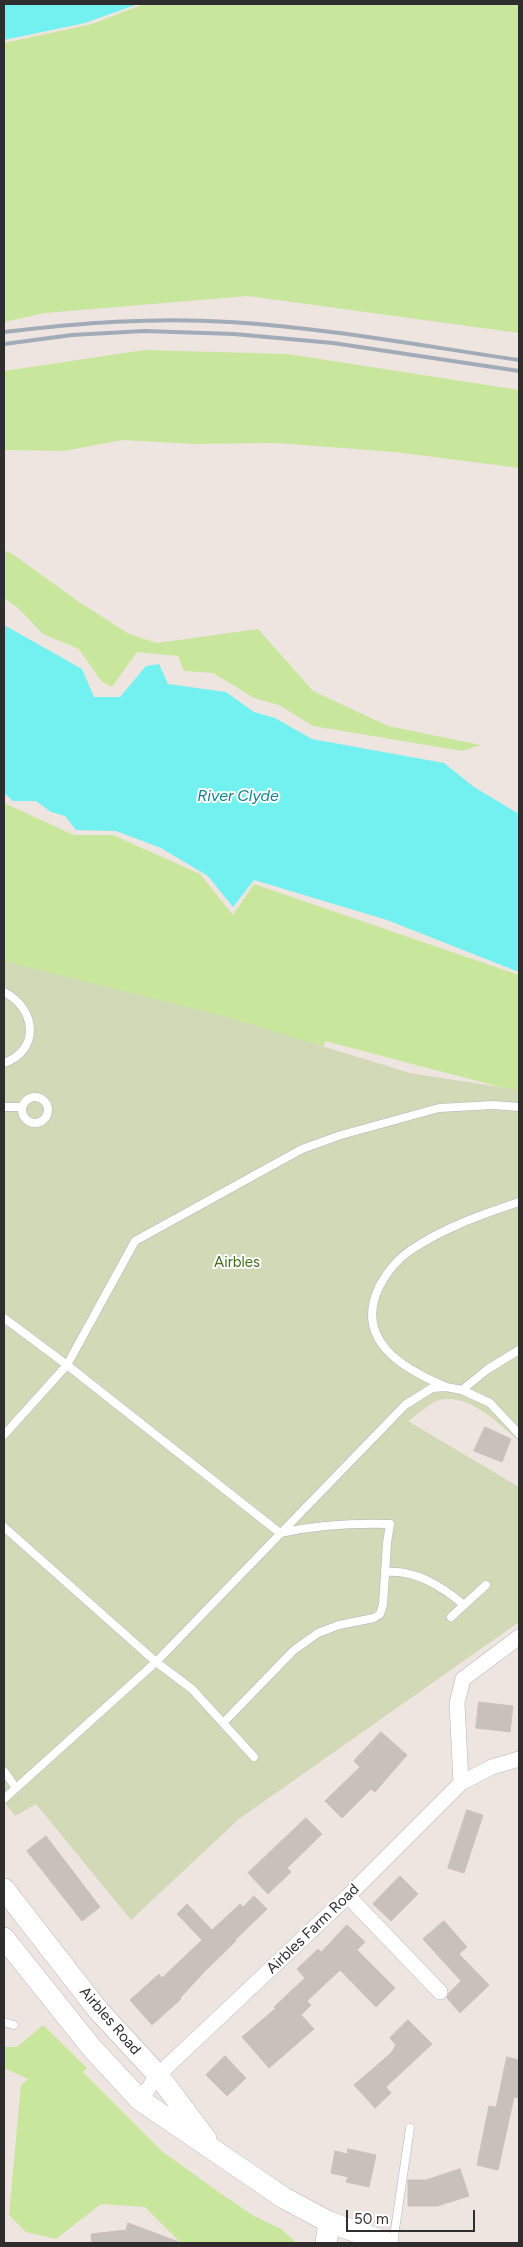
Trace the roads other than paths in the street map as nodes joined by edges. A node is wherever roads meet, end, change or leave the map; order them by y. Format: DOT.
graph roads {
  1 [pos="4,992"];
  2 [pos="4,1063"];
  3 [pos="4,1107"];
  4 [pos="22,1107"];
  5 [pos="519,1107"];
  6 [pos="519,1202"];
  7 [pos="4,1318"];
  8 [pos="519,1350"];
  9 [pos="67,1365"];
  10 [pos="446,1387"];
  11 [pos="462,1390"];
  12 [pos="519,1434"];
  13 [pos="4,1435"];
  14 [pos="4,1527"];
  15 [pos="280,1533"];
  16 [pos="385,1572"];
  17 [pos="486,1585"];
  18 [pos="464,1605"];
  19 [pos="451,1618"];
  20 [pos="519,1637"];
  21 [pos="156,1662"];
  22 [pos="224,1722"];
  23 [pos="254,1757"];
  24 [pos="519,1759"];
  25 [pos="4,1771"];
  26 [pos="461,1783"];
  27 [pos="16,1788"];
  28 [pos="4,1799"];
  29 [pos="4,1888"];
  30 [pos="348,1896"];
  31 [pos="4,1938"];
  32 [pos="440,1992"];
  33 [pos="4,2022"];
  34 [pos="14,2024"];
  35 [pos="158,2075"];
  36 [pos="140,2100"];
  37 [pos="410,2128"];
  38 [pos="216,2153"];
  39 [pos="329,2222"];
  40 [pos="326,2243"];
  41 [pos="388,2243"];
  42 [pos="393,2243"];
  1 -- 2 [label="lane"];
  3 -- 4 [label="lane"];
  5 -- 9 [label="lane"];
  6 -- 10 [label="lane"];
  7 -- 9 [label="lane"];
  8 -- 11 [label="lane"];
  9 -- 13 [label="lane"];
  9 -- 15 [label="lane"];
  10 -- 11 [label="lane"];
  10 -- 15 [label="lane"];
  11 -- 12 [label="lane"];
  14 -- 21 [label="lane"];
  15 -- 16 [label="lane"];
  15 -- 21 [label="lane"];
  16 -- 18 [label="lane"];
  16 -- 22 [label="lane"];
  17 -- 18 [label="lane"];
  18 -- 19 [label="lane"];
  20 -- 26 [label="street"];
  21 -- 22 [label="lane"];
  21 -- 27 [label="lane"];
  22 -- 23 [label="lane"];
  24 -- 26 [label="street, Airbles Farm Road"];
  25 -- 27 [label="lane"];
  26 -- 30 [label="street, Airbles Farm Road"];
  27 -- 28 [label="lane"];
  29 -- 35 [label="main road, Airbles Road"];
  30 -- 32 [label="street"];
  30 -- 35 [label="street, Airbles Farm Road"];
  31 -- 36 [label="main road, Airbles Road"];
  33 -- 34 [label="lane"];
  35 -- 36 [label="street, Airbles Farm Road"];
  35 -- 38 [label="main road, Airbles Road"];
  36 -- 38 [label="main road, Airbles Road"];
  37 -- 42 [label="lane"];
  38 -- 39 [label="main road, Airbles Road"];
  39 -- 40 [label="main road"];
  39 -- 41 [label="main road, Airbles Road"];
}
